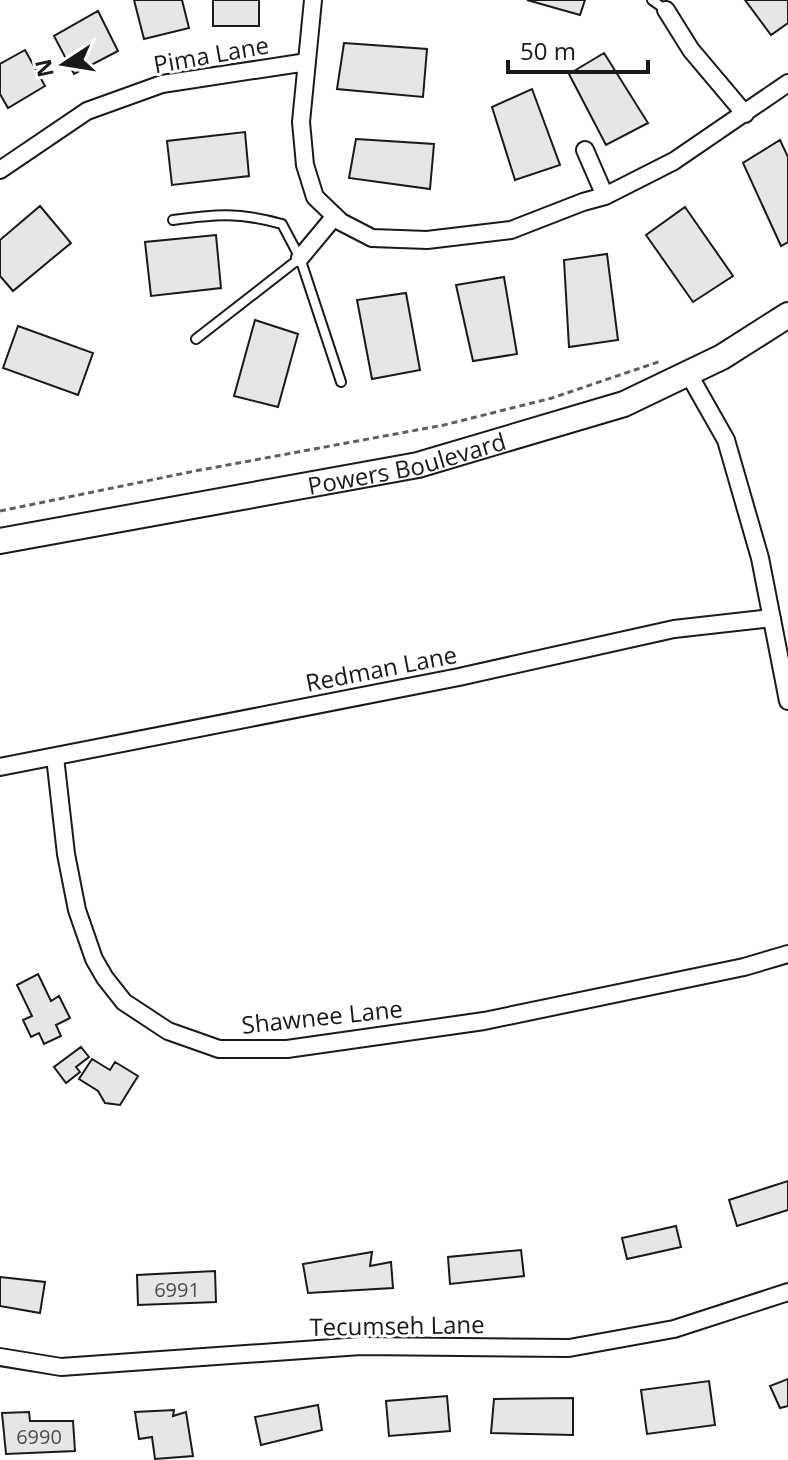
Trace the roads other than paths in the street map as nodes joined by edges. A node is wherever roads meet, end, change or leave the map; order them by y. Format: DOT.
graph roads {
  1 [pos="313,0"];
  2 [pos="659,5"];
  3 [pos="307,62"];
  4 [pos="788,83"];
  5 [pos="745,114"];
  6 [pos="585,150"];
  7 [pos="0,170"];
  8 [pos="605,196"];
  9 [pos="335,216"];
  10 [pos="173,220"];
  11 [pos="300,258"];
  12 [pos="788,315"];
  13 [pos="196,339"];
  14 [pos="688,373"];
  15 [pos="341,382"];
  16 [pos="0,541"];
  17 [pos="772,618"];
  18 [pos="788,701"];
  19 [pos="55,757"];
  20 [pos="0,767"];
  21 [pos="788,954"];
  22 [pos="788,1292"];
  23 [pos="0,1357"];
  1 -- 3 [label="street"];
  2 -- 5 [label="street"];
  3 -- 7 [label="street, Pima Lane"];
  3 -- 9 [label="street"];
  4 -- 5 [label="street"];
  5 -- 8 [label="street"];
  6 -- 8 [label="street"];
  8 -- 9 [label="street"];
  9 -- 11 [label="street"];
  10 -- 11 [label="lane"];
  11 -- 13 [label="lane"];
  11 -- 15 [label="lane"];
  12 -- 14 [label="main road, Powers Boulevard"];
  14 -- 16 [label="main road, Powers Boulevard"];
  14 -- 17 [label="street"];
  17 -- 18 [label="street"];
  17 -- 19 [label="street, Redman Lane"];
  19 -- 20 [label="street, Redman Lane"];
  19 -- 21 [label="street, Shawnee Lane"];
  22 -- 23 [label="street, Tecumseh Lane"];
}
